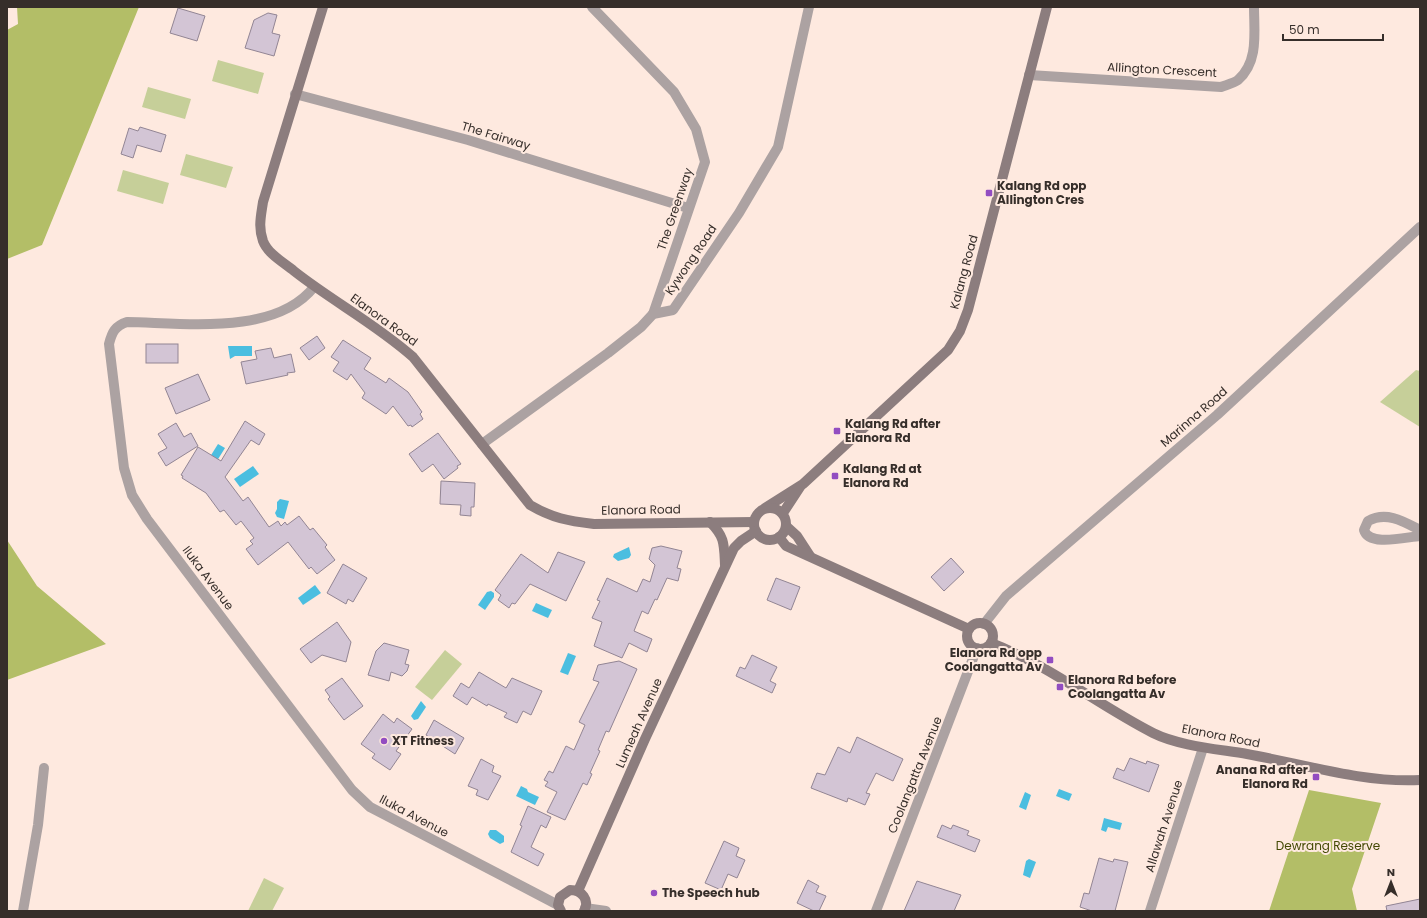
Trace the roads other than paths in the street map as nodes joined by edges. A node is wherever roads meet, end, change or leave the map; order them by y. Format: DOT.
graph roads {
  1 [pos="323,7"];
  2 [pos="592,7"];
  3 [pos="810,7"];
  4 [pos="1047,7"];
  5 [pos="1254,7"];
  6 [pos="1029,75"];
  7 [pos="295,94"];
  8 [pos="688,208"];
  9 [pos="1420,226"];
  10 [pos="314,287"];
  11 [pos="653,314"];
  12 [pos="482,444"];
  13 [pos="803,484"];
  14 [pos="766,508"];
  15 [pos="782,513"];
  16 [pos="710,522"];
  17 [pos="786,526"];
  18 [pos="755,527"];
  19 [pos="1420,530"];
  20 [pos="1420,536"];
  21 [pos="779,537"];
  22 [pos="810,556"];
  23 [pos="725,567"];
  24 [pos="984,624"];
  25 [pos="969,629"];
  26 [pos="991,643"];
  27 [pos="977,648"];
  28 [pos="1203,748"];
  29 [pos="44,768"];
  30 [pos="1420,780"];
  31 [pos="578,892"];
  32 [pos="560,908"];
  33 [pos="584,909"];
  34 [pos="23,911"];
  35 [pos="606,911"];
  36 [pos="876,911"];
  37 [pos="1150,911"];
  1 -- 7 [label="street, Elanora Road"];
  2 -- 8 [label="street, The Greenway"];
  3 -- 11 [label="street, Kywong Road"];
  4 -- 6 [label="street, Kalang Road"];
  5 -- 6 [label="street, Allington Crescent"];
  6 -- 13 [label="street, Kalang Road"];
  7 -- 8 [label="street, The Fairway"];
  7 -- 10 [label="street, Elanora Road"];
  8 -- 11 [label="street, The Greenway"];
  9 -- 24 [label="street, Marinna Road"];
  10 -- 12 [label="street, Elanora Road"];
  10 -- 32 [label="street, Iluka Avenue"];
  11 -- 12 [label="street"];
  12 -- 16 [label="street, Elanora Road"];
  13 -- 14 [label="street, Kalang Road"];
  13 -- 15 [label="street, Kalang Road"];
  14 -- 15 [label="street"];
  14 -- 18 [label="street"];
  15 -- 17 [label="street"];
  16 -- 18 [label="street, Elanora Road"];
  16 -- 23 [label="street"];
  17 -- 21 [label="street"];
  17 -- 22 [label="street"];
  18 -- 21 [label="street"];
  18 -- 23 [label="street"];
  19 -- 20 [label="street"];
  21 -- 22 [label="street"];
  22 -- 25 [label="street"];
  23 -- 31 [label="street, Lumeah Avenue"];
  24 -- 25 [label="street"];
  24 -- 26 [label="street"];
  25 -- 27 [label="street"];
  26 -- 27 [label="street"];
  26 -- 28 [label="street, Elanora Road"];
  27 -- 36 [label="street, Coolangatta Avenue"];
  28 -- 30 [label="street, Elanora Road"];
  28 -- 37 [label="street, Allawah Avenue"];
  29 -- 34 [label="street"];
  31 -- 32 [label="street"];
  31 -- 33 [label="street"];
  33 -- 35 [label="street"];
}
